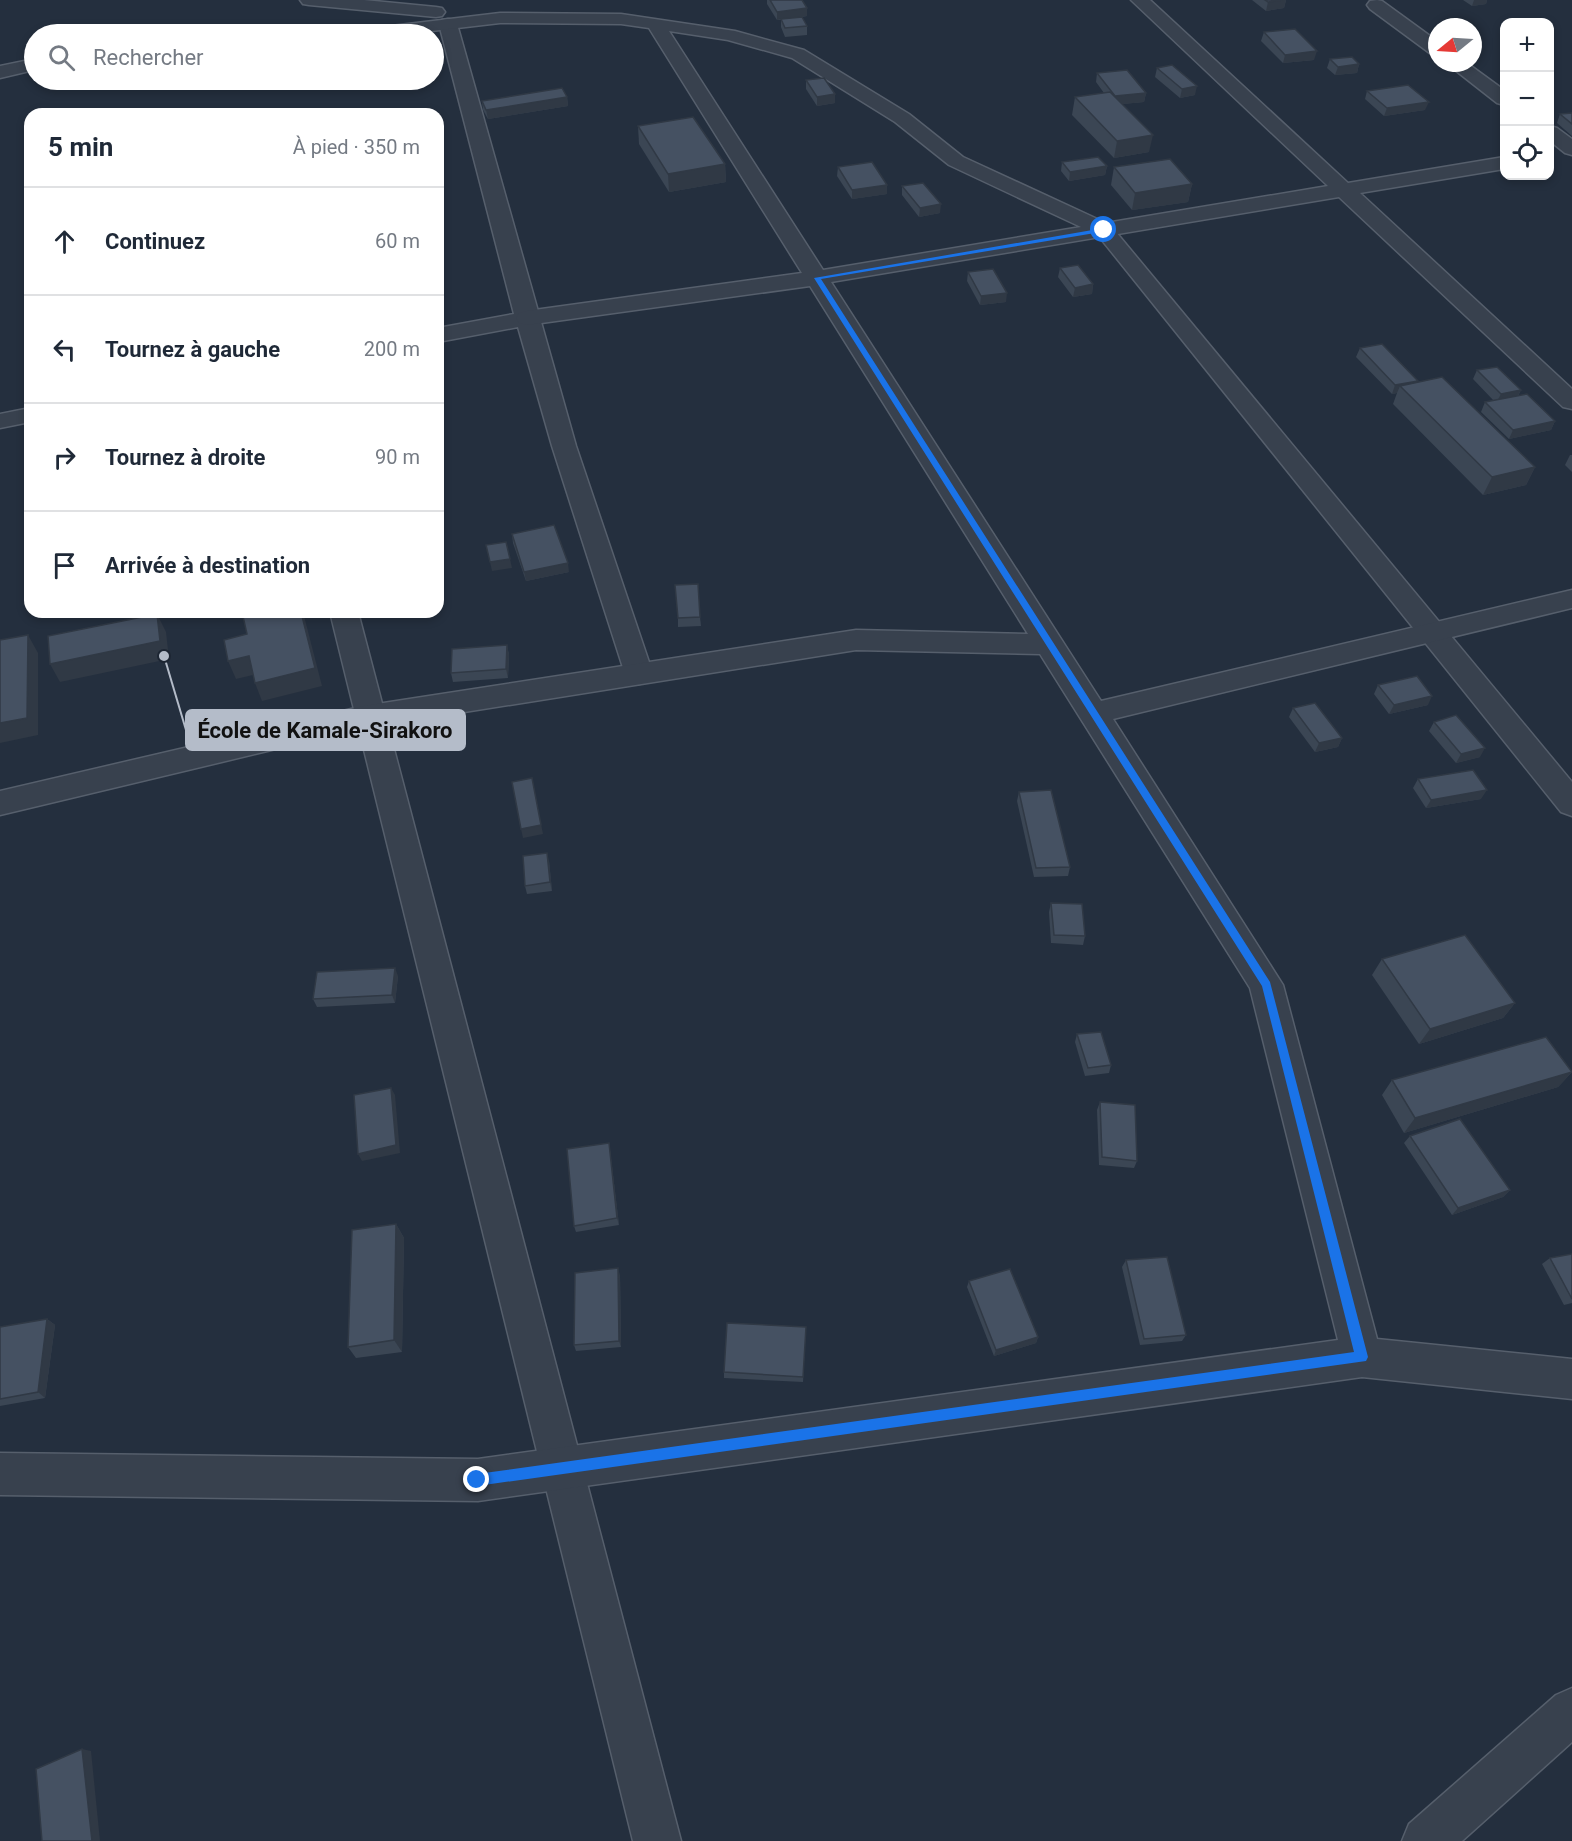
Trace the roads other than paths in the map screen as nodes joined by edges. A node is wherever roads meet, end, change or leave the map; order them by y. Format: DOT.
graph roads {
  1 [pos="309,0"];
  2 [pos="1140,0"];
  3 [pos="1376,5"];
  4 [pos="500,18"];
  5 [pos="444,24"];
  6 [pos="448,24"];
  7 [pos="655,24"];
  8 [pos="1428,43"];
  9 [pos="24,67"];
  10 [pos="0,72"];
  11 [pos="1467,72"];
  12 [pos="1500,96"];
  13 [pos="1554,135"];
  14 [pos="1572,150"];
  15 [pos="1554,154"];
  16 [pos="1500,164"];
  17 [pos="1344,190"];
  18 [pos="1104,230"];
  19 [pos="817,278"];
  20 [pos="527,318"];
  21 [pos="444,334"];
  22 [pos="1572,402"];
  23 [pos="24,416"];
  24 [pos="0,421"];
  25 [pos="1572,599"];
  26 [pos="346,618"];
  27 [pos="1431,633"];
  28 [pos="1050,644"];
  29 [pos="639,674"];
  30 [pos="1094,713"];
  31 [pos="370,716"];
  32 [pos="0,803"];
  33 [pos="1572,804"];
  34 [pos="1362,1357"];
  35 [pos="1572,1379"];
  36 [pos="562,1469"];
  37 [pos="0,1474"];
  38 [pos="1572,1711"];
  39 [pos="1450,1832"];
  40 [pos="657,1841"];
  1 -- 4 [label="street"];
  2 -- 17 [label="street"];
  3 -- 8 [label="street"];
  4 -- 6 [label="street"];
  4 -- 7 [label="street"];
  5 -- 6 [label="street"];
  6 -- 20 [label="street"];
  7 -- 18 [label="street"];
  7 -- 19 [label="street"];
  9 -- 10 [label="street"];
  11 -- 12 [label="street"];
  13 -- 14 [label="street"];
  14 -- 15 [label="street"];
  16 -- 17 [label="street"];
  17 -- 18 [label="street"];
  17 -- 22 [label="street"];
  18 -- 19 [label="street"];
  18 -- 27 [label="street"];
  19 -- 20 [label="street"];
  19 -- 28 [label="street"];
  20 -- 21 [label="street"];
  20 -- 29 [label="street"];
  23 -- 24 [label="street"];
  25 -- 27 [label="street"];
  26 -- 31 [label="street"];
  27 -- 30 [label="street"];
  27 -- 33 [label="street"];
  28 -- 29 [label="street"];
  28 -- 30 [label="street"];
  29 -- 31 [label="street"];
  30 -- 34 [label="street"];
  31 -- 32 [label="street"];
  31 -- 36 [label="street"];
  34 -- 35 [label="street"];
  34 -- 36 [label="street"];
  36 -- 37 [label="street"];
  36 -- 40 [label="street"];
  38 -- 39 [label="street"];
}
